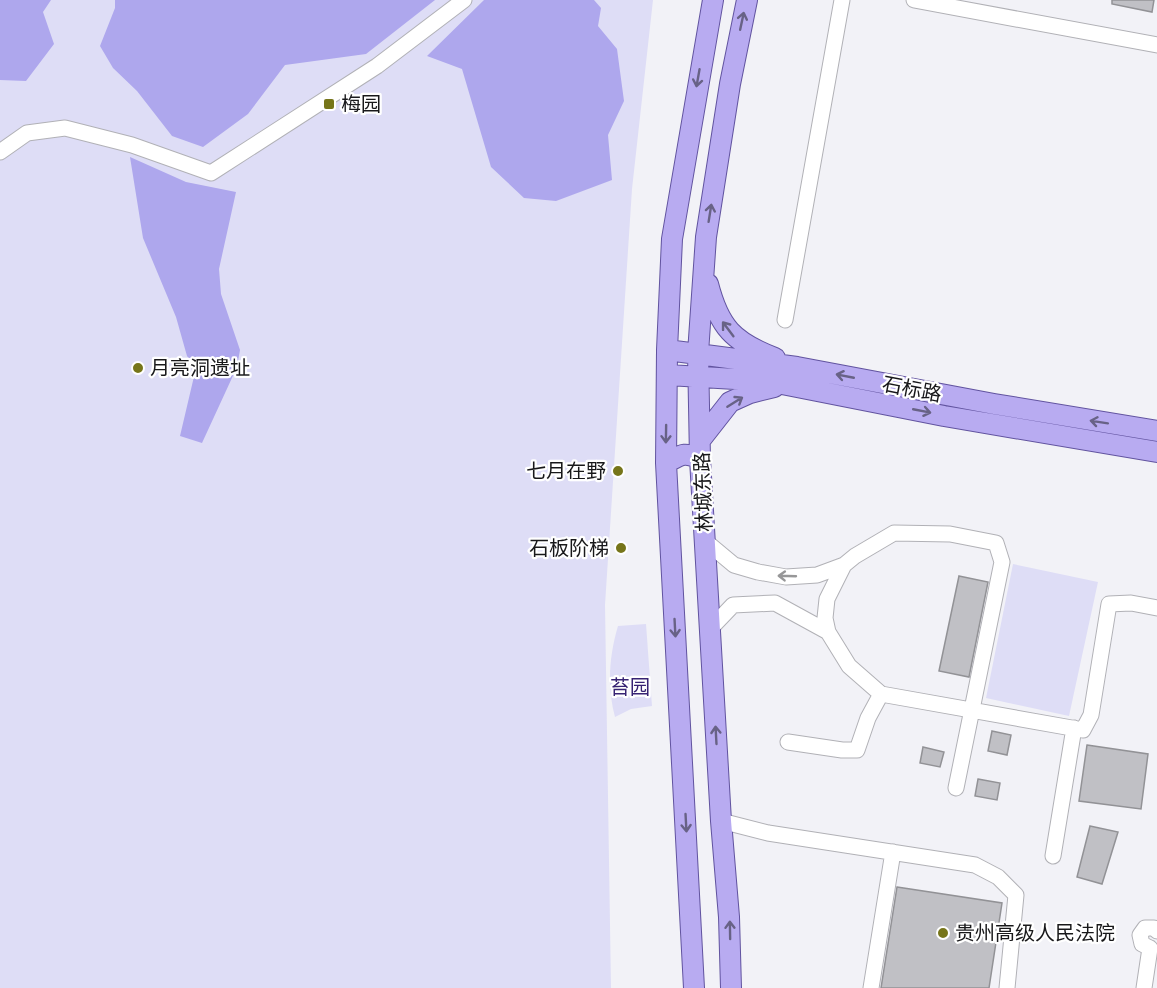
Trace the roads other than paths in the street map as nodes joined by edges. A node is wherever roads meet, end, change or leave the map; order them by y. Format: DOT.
graph roads {
  1 [pos="464,0"];
  2 [pos="713,0"];
  3 [pos="747,0"];
  4 [pos="842,0"];
  5 [pos="914,0"];
  6 [pos="1157,45"];
  7 [pos="0,152"];
  8 [pos="706,237"];
  9 [pos="672,239"];
  10 [pos="703,268"];
  11 [pos="785,320"];
  12 [pos="667,350"];
  13 [pos="698,353"];
  14 [pos="796,367"];
  15 [pos="753,371"];
  16 [pos="668,375"];
  17 [pos="699,377"];
  18 [pos="782,384"];
  19 [pos="1157,431"];
  20 [pos="701,439"];
  21 [pos="1157,452"];
  22 [pos="700,459"];
  23 [pos="666,463"];
  24 [pos="704,540"];
  25 [pos="843,565"];
  26 [pos="1157,608"];
  27 [pos="710,629"];
  28 [pos="828,632"];
  29 [pos="880,694"];
  30 [pos="972,711"];
  31 [pos="1074,729"];
  32 [pos="788,742"];
  33 [pos="956,788"];
  34 [pos="721,820"];
  35 [pos="893,852"];
  36 [pos="1053,856"];
  37 [pos="1157,932"];
  38 [pos="1153,946"];
  39 [pos="694,988"];
  40 [pos="731,988"];
  41 [pos="871,988"];
  42 [pos="1007,988"];
  43 [pos="1144,988"];
  1 -- 7 [label="street"];
  2 -- 9 [label="main road, 林城东路, one-way"];
  8 -- 3 [label="main road, 林城东路, one-way"];
  4 -- 11 [label="street"];
  5 -- 6 [label="street"];
  8 -- 9 [label="main road"];
  8 -- 10 [label="main road, 林城东路"];
  9 -- 12 [label="main road, 林城东路"];
  10 -- 13 [label="main road, 林城东路"];
  14 -- 10 [label="main road, one-way"];
  12 -- 13 [label="main road, 石标路"];
  12 -- 16 [label="main road, 林城东路"];
  13 -- 15 [label="main road, 石标路"];
  13 -- 17 [label="main road, 林城东路"];
  14 -- 15 [label="main road, 石标路"];
  19 -- 14 [label="main road, 石标路, one-way"];
  15 -- 17 [label="main road"];
  15 -- 18 [label="main road, 石标路"];
  16 -- 17 [label="main road"];
  16 -- 23 [label="main road, 林城东路, one-way"];
  17 -- 20 [label="main road, 林城东路"];
  20 -- 18 [label="main road, one-way"];
  18 -- 21 [label="main road, 石标路, one-way"];
  20 -- 22 [label="main road, 林城东路"];
  22 -- 23 [label="main road"];
  22 -- 24 [label="main road, 林城东路"];
  23 -- 39 [label="main road, 林城东路, one-way"];
  25 -- 24 [label="street, one-way"];
  24 -- 27 [label="main road, 林城东路"];
  25 -- 28 [label="street"];
  25 -- 30 [label="street"];
  26 -- 31 [label="street"];
  27 -- 28 [label="street"];
  34 -- 27 [label="main road, 林城东路, one-way"];
  28 -- 29 [label="street"];
  29 -- 30 [label="street"];
  29 -- 32 [label="street"];
  30 -- 31 [label="street"];
  30 -- 33 [label="street"];
  31 -- 36 [label="street"];
  34 -- 35 [label="street"];
  40 -- 34 [label="main road, 林城东路, one-way"];
  35 -- 41 [label="street"];
  35 -- 42 [label="street"];
  37 -- 38 [label="street"];
  38 -- 43 [label="street"];
}
